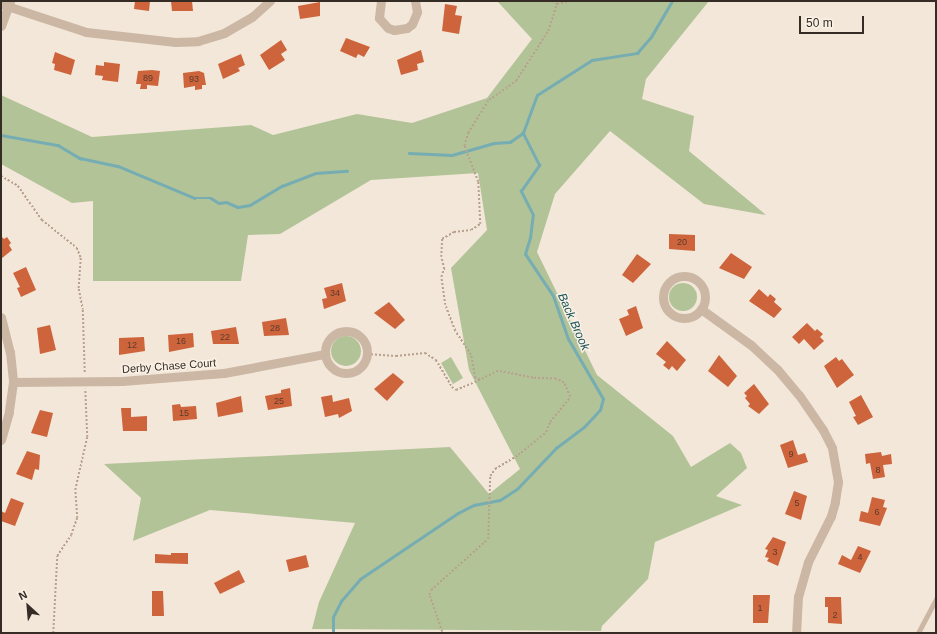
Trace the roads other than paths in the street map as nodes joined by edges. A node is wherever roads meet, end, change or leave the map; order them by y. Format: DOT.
graph roads {
  1 [pos="270,1"];
  2 [pos="415,1"];
  3 [pos="377,2"];
  4 [pos="7,4"];
  5 [pos="1,26"];
  6 [pos="701,309"];
  7 [pos="1,317"];
  8 [pos="325,354"];
  9 [pos="13,382"];
  10 [pos="1,440"];
  11 [pos="936,599"];
  12 [pos="796,633"];
  13 [pos="918,633"];
  1 -- 4 [label="street"];
  2 -- 3 [label="street"];
  4 -- 5 [label="street"];
  6 -- 6 [label="street"];
  6 -- 12 [label="street"];
  7 -- 9 [label="street"];
  8 -- 8 [label="street"];
  8 -- 9 [label="street, Derby Chase Court"];
  9 -- 10 [label="street"];
  11 -- 13 [label="lane"];
}
